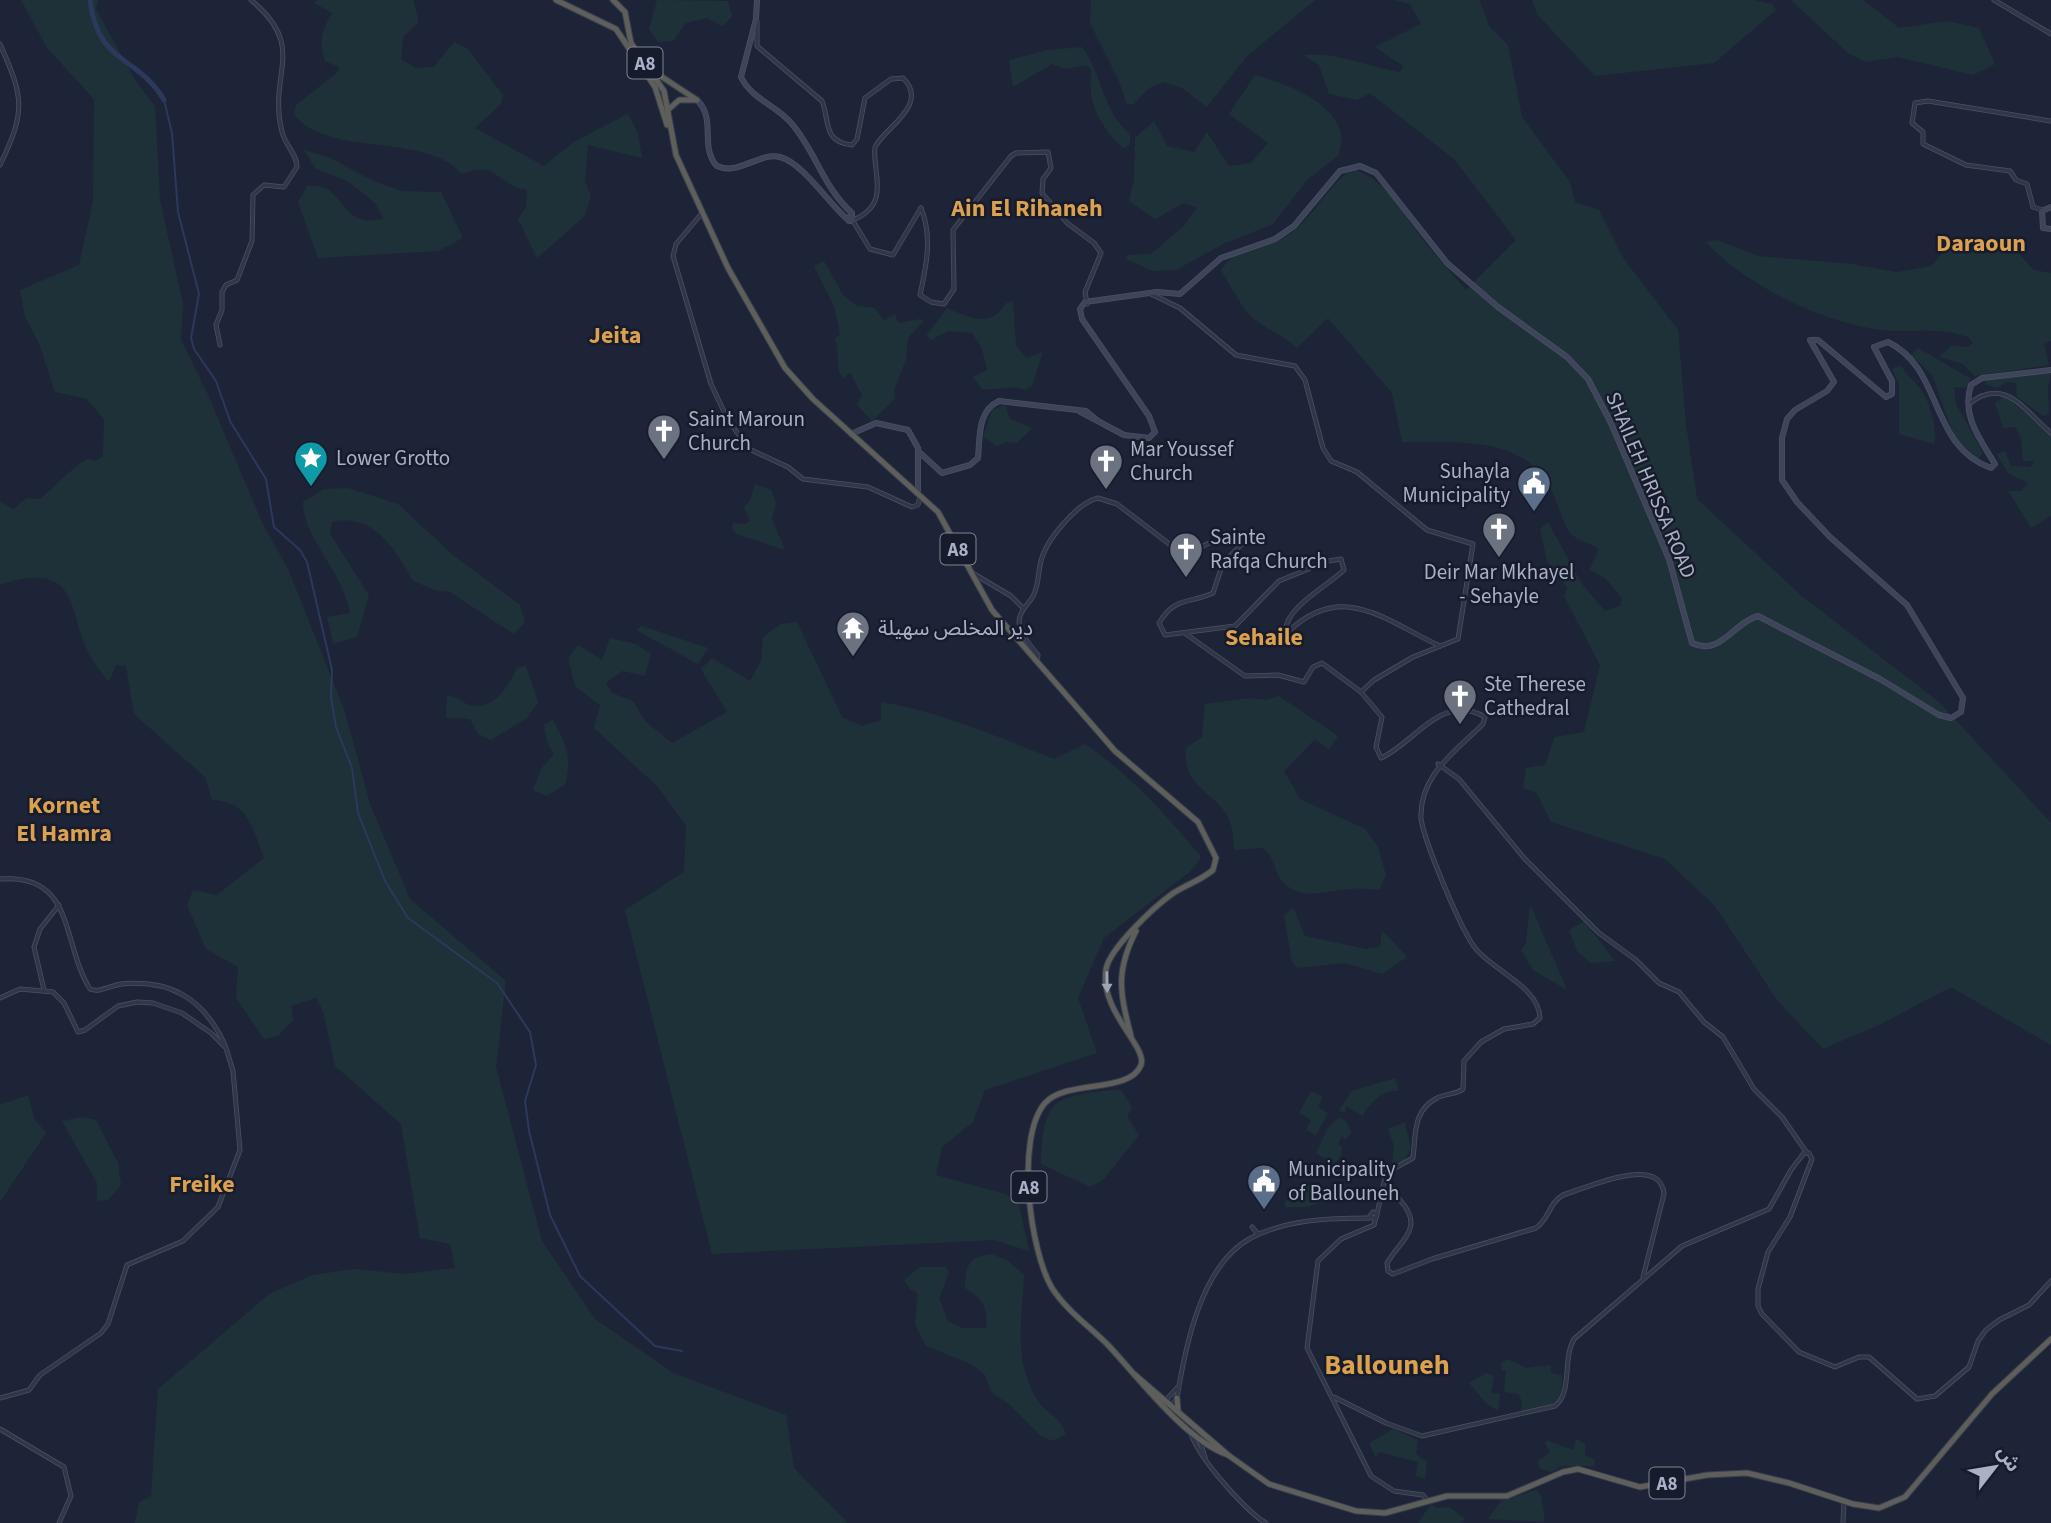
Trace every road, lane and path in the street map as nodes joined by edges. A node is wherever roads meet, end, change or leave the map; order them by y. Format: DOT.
graph roads {
  1 [pos="251,0"];
  2 [pos="556,0"];
  3 [pos="613,0"];
  4 [pos="757,0"];
  5 [pos="1994,0"];
  6 [pos="756,19"];
  7 [pos="2051,34"];
  8 [pos="0,44"];
  9 [pos="651,71"];
  10 [pos="659,96"];
  11 [pos="697,100"];
  12 [pos="671,101"];
  13 [pos="2051,121"];
  14 [pos="670,131"];
  15 [pos="0,165"];
  16 [pos="2051,207"];
  17 [pos="2042,209"];
  18 [pos="703,212"];
  19 [pos="851,219"];
  20 [pos="2051,229"];
  21 [pos="1149,293"];
  22 [pos="1087,301"];
  23 [pos="220,345"];
  24 [pos="2051,370"];
  25 [pos="1969,404"];
  26 [pos="2051,433"];
  27 [pos="851,434"];
  28 [pos="918,452"];
  29 [pos="919,494"];
  30 [pos="970,572"];
  31 [pos="1023,608"];
  32 [pos="1186,634"];
  33 [pos="1442,647"];
  34 [pos="1037,661"];
  35 [pos="1361,692"];
  36 [pos="1438,764"];
  37 [pos="0,879"];
  38 [pos="59,905"];
  39 [pos="61,913"];
  40 [pos="51,916"];
  41 [pos="1137,929"];
  42 [pos="1120,945"];
  43 [pos="1126,951"];
  44 [pos="44,990"];
  45 [pos="0,998"];
  46 [pos="1125,1010"];
  47 [pos="1117,1019"];
  48 [pos="1132,1040"];
  49 [pos="226,1048"];
  50 [pos="1807,1153"];
  51 [pos="1380,1192"];
  52 [pos="1373,1216"];
  53 [pos="1252,1227"];
  54 [pos="1258,1234"];
  55 [pos="1643,1280"];
  56 [pos="2051,1281"];
  57 [pos="2051,1339"];
  58 [pos="1134,1374"];
  59 [pos="1334,1397"];
  60 [pos="0,1398"];
  61 [pos="1169,1402"];
  62 [pos="1190,1426"];
  63 [pos="0,1429"];
  64 [pos="1198,1433"];
  65 [pos="1206,1459"];
  66 [pos="1427,1500"];
  67 [pos="1847,1502"];
  68 [pos="59,1523"];
  69 [pos="1266,1523"];
  70 [pos="1843,1523"];
  1 -- 23 [label="street"];
  2 -- 10 [label="highway, A8"];
  3 -- 9 [label="highway, A8"];
  4 -- 6 [label="main road"];
  5 -- 7 [label="street"];
  6 -- 19 [label="main road"];
  6 -- 19 [label="street"];
  8 -- 15 [label="street"];
  9 -- 11 [label="highway"];
  9 -- 12 [label="highway, A8"];
  10 -- 12 [label="highway"];
  10 -- 14 [label="highway, A8"];
  11 -- 12 [label="highway"];
  11 -- 19 [label="main road"];
  12 -- 14 [label="highway, A8"];
  13 -- 17 [label="street"];
  14 -- 18 [label="highway, A8"];
  16 -- 17 [label="main road"];
  17 -- 20 [label="main road"];
  18 -- 27 [label="highway, A8"];
  18 -- 29 [label="street"];
  19 -- 22 [label="street"];
  21 -- 22 [label="main road, SHAILEH HRISSA ROAD"];
  21 -- 25 [label="main road, SHAILEH HRISSA ROAD"];
  21 -- 33 [label="street"];
  22 -- 28 [label="main road"];
  24 -- 25 [label="main road"];
  25 -- 26 [label="street"];
  27 -- 28 [label="main road"];
  27 -- 29 [label="highway, A8"];
  28 -- 29 [label="main road"];
  29 -- 30 [label="highway, A8"];
  30 -- 31 [label="street"];
  30 -- 34 [label="highway, A8"];
  31 -- 32 [label="street"];
  31 -- 34 [label="street"];
  32 -- 33 [label="street"];
  32 -- 35 [label="street"];
  33 -- 35 [label="street"];
  34 -- 41 [label="highway, A8"];
  35 -- 36 [label="street"];
  36 -- 50 [label="street"];
  36 -- 51 [label="street"];
  37 -- 38 [label="street"];
  38 -- 39 [label="street"];
  38 -- 40 [label="street"];
  39 -- 40 [label="street"];
  39 -- 49 [label="street"];
  40 -- 44 [label="street"];
  41 -- 42 [label="highway, A8"];
  41 -- 43 [label="highway"];
  42 -- 43 [label="highway"];
  42 -- 47 [label="highway, A8, one-way"];
  43 -- 46 [label="highway"];
  44 -- 45 [label="street"];
  44 -- 49 [label="street"];
  46 -- 47 [label="highway"];
  46 -- 48 [label="highway"];
  47 -- 48 [label="highway, A8"];
  48 -- 58 [label="highway, A8"];
  49 -- 60 [label="street"];
  50 -- 55 [label="street"];
  50 -- 56 [label="street"];
  51 -- 52 [label="street"];
  51 -- 55 [label="street"];
  52 -- 54 [label="street"];
  52 -- 59 [label="street"];
  53 -- 54 [label="street"];
  54 -- 61 [label="street"];
  55 -- 59 [label="street"];
  57 -- 67 [label="highway, A8"];
  58 -- 61 [label="highway, A8"];
  58 -- 61 [label="highway, A8"];
  59 -- 66 [label="street"];
  61 -- 62 [label="highway, A8"];
  61 -- 62 [label="highway, A8"];
  62 -- 64 [label="highway, A8"];
  62 -- 65 [label="street"];
  63 -- 68 [label="street"];
  64 -- 65 [label="street"];
  64 -- 66 [label="highway, A8"];
  65 -- 69 [label="street"];
  66 -- 67 [label="highway, A8"];
  67 -- 70 [label="street"];
}
